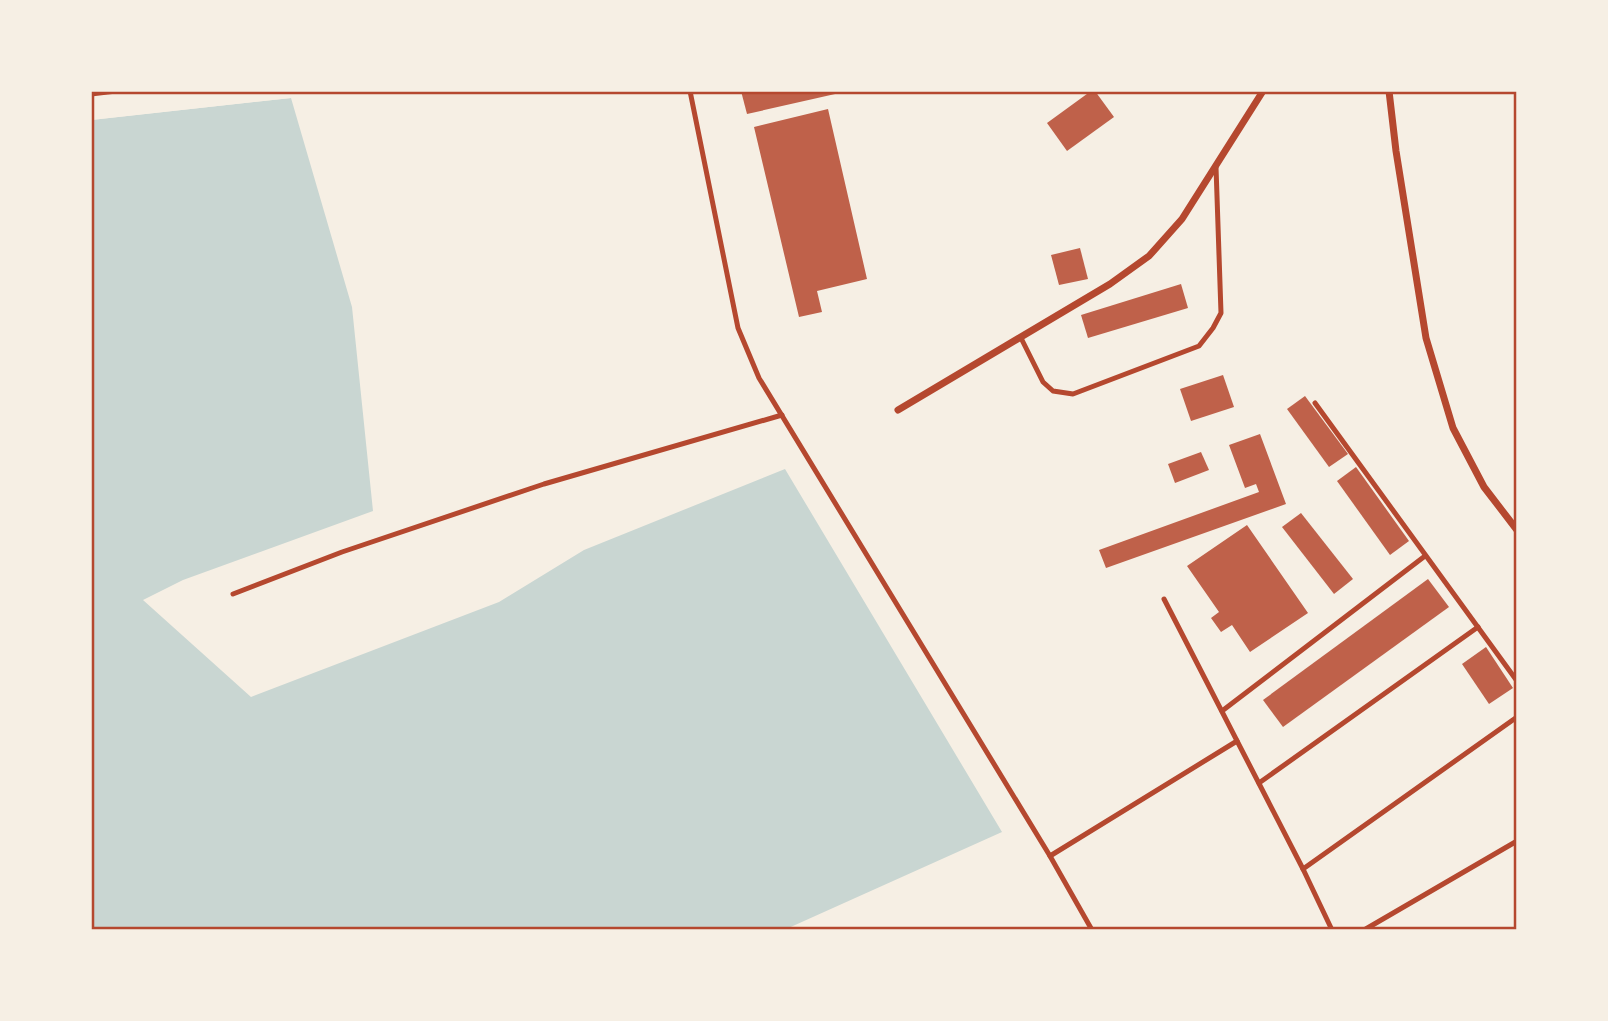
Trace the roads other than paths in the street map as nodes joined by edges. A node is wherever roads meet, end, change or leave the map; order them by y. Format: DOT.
graph roads {
  1 [pos="116,91"];
  2 [pos="690,91"];
  3 [pos="1263,91"];
  4 [pos="1389,91"];
  5 [pos="91,94"];
  6 [pos="1216,167"];
  7 [pos="1021,338"];
  8 [pos="1315,403"];
  9 [pos="898,410"];
  10 [pos="782,415"];
  11 [pos="1517,530"];
  12 [pos="1426,556"];
  13 [pos="233,594"];
  14 [pos="1164,599"];
  15 [pos="1478,627"];
  16 [pos="1517,681"];
  17 [pos="1222,711"];
  18 [pos="1517,716"];
  19 [pos="1237,741"];
  20 [pos="1259,783"];
  21 [pos="1517,841"];
  22 [pos="1050,856"];
  23 [pos="1303,869"];
  24 [pos="1092,930"];
  25 [pos="1332,930"];
  26 [pos="1364,930"];
  1 -- 5 [label="lane"];
  2 -- 10 [label="lane"];
  3 -- 6 [label="street"];
  4 -- 11 [label="street"];
  6 -- 7 [label="street"];
  6 -- 7 [label="lane"];
  7 -- 9 [label="street"];
  8 -- 12 [label="lane"];
  10 -- 13 [label="lane"];
  10 -- 22 [label="lane"];
  12 -- 15 [label="lane"];
  12 -- 17 [label="lane"];
  14 -- 17 [label="lane"];
  15 -- 16 [label="lane"];
  15 -- 20 [label="lane"];
  17 -- 19 [label="lane"];
  18 -- 23 [label="lane"];
  19 -- 20 [label="lane"];
  19 -- 22 [label="lane"];
  20 -- 23 [label="lane"];
  21 -- 26 [label="lane"];
  22 -- 24 [label="lane"];
  23 -- 25 [label="lane"];
}
